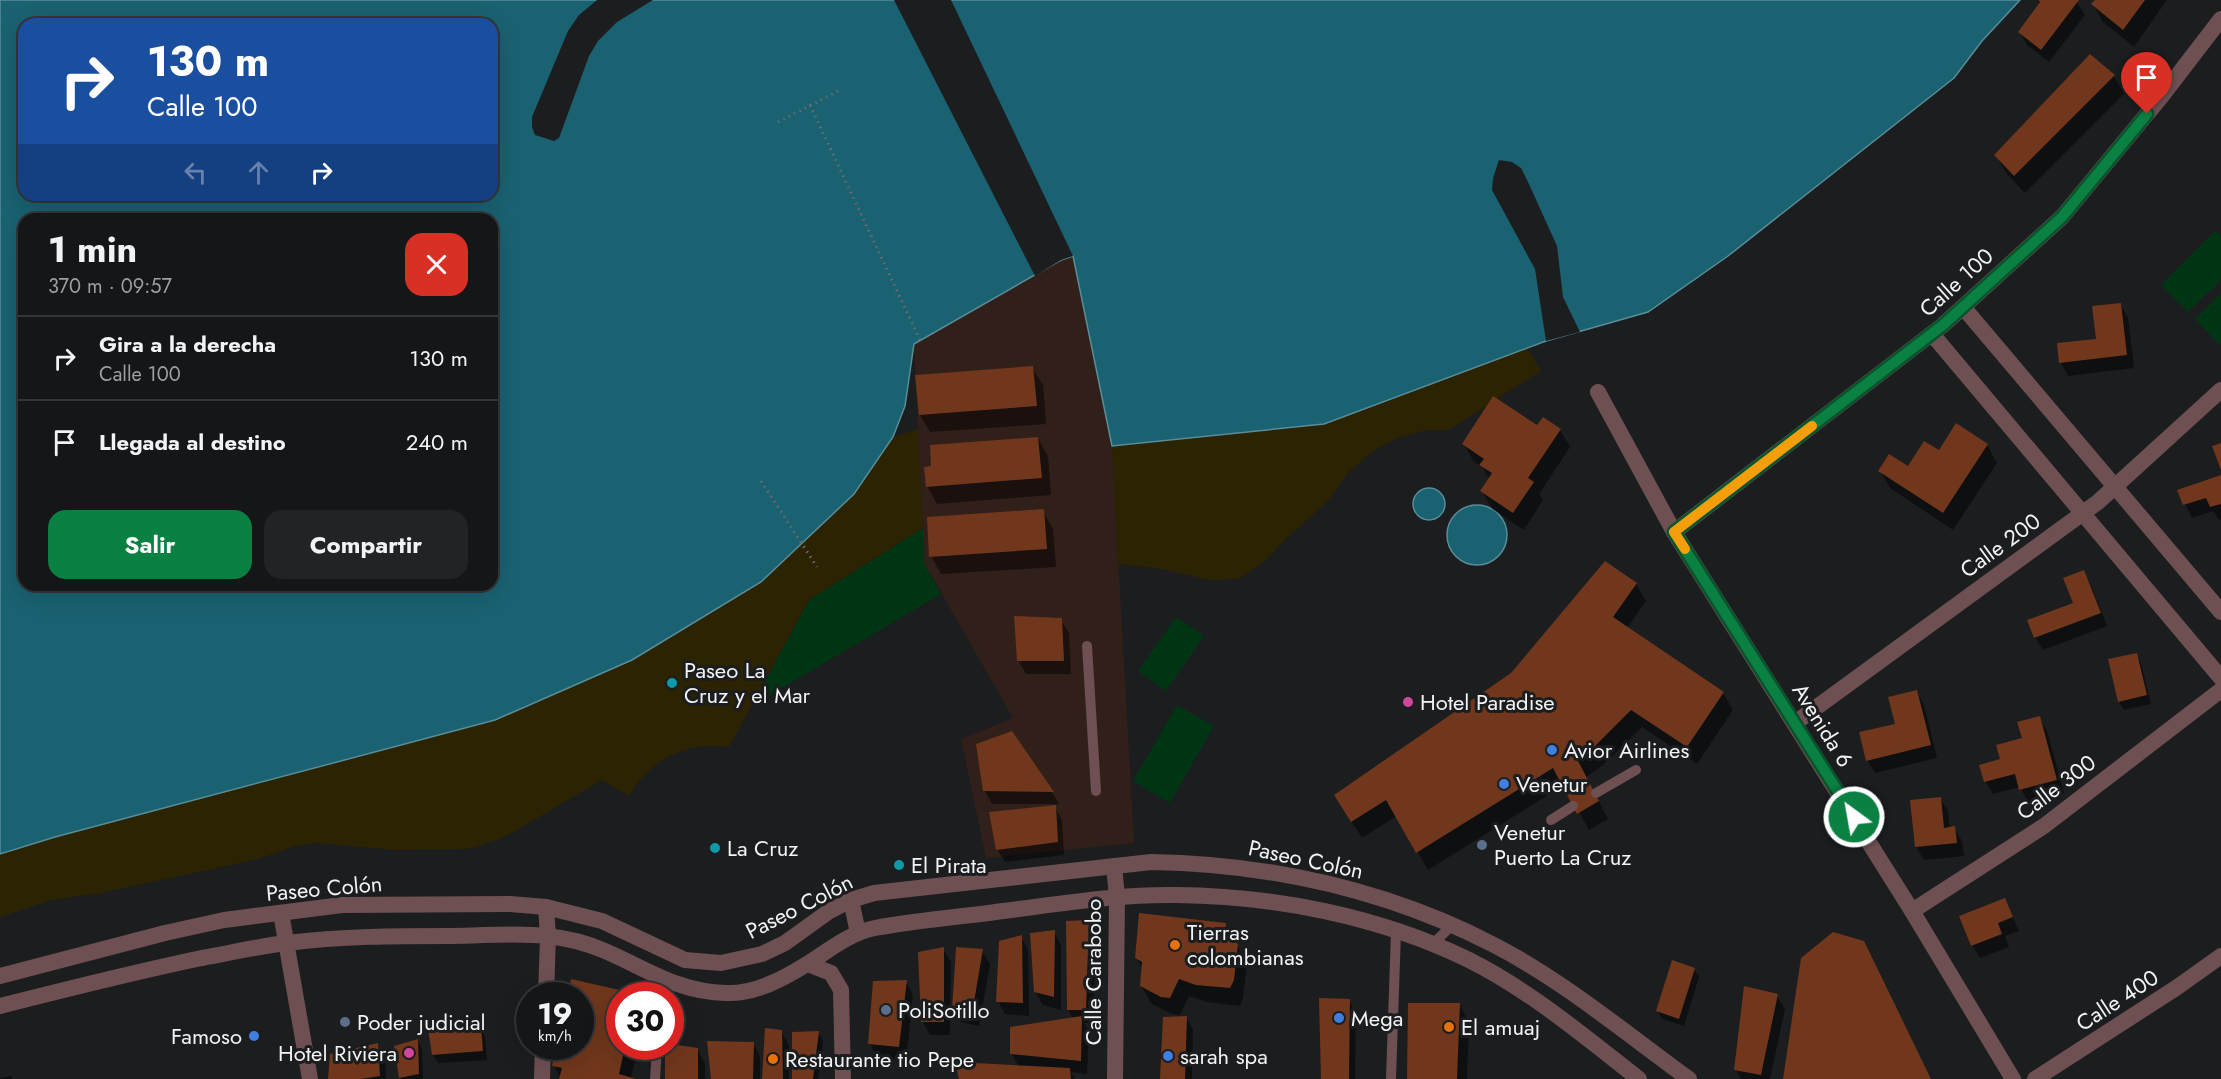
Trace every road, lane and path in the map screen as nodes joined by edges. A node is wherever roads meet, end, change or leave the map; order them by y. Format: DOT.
graph roads {
  1 [pos="2221,19"];
  2 [pos="840,90"];
  3 [pos="810,105"];
  4 [pos="778,122"];
  5 [pos="1964,307"];
  6 [pos="1932,334"];
  7 [pos="920,340"];
  8 [pos="2221,390"];
  9 [pos="1598,392"];
  10 [pos="760,481"];
  11 [pos="2115,486"];
  12 [pos="2082,513"];
  13 [pos="1674,532"];
  14 [pos="817,567"];
  15 [pos="2221,612"];
  16 [pos="1087,646"];
  17 [pos="2221,678"];
  18 [pos="2221,690"];
  19 [pos="1795,723"];
  20 [pos="1636,770"];
  21 [pos="1095,790"];
  22 [pos="1596,794"];
  23 [pos="1573,806"];
  24 [pos="1551,820"];
  25 [pos="1114,866"];
  26 [pos="1117,897"];
  27 [pos="851,900"];
  28 [pos="546,907"];
  29 [pos="1912,911"];
  30 [pos="281,913"];
  31 [pos="1451,926"];
  32 [pos="1396,930"];
  33 [pos="858,933"];
  34 [pos="548,936"];
  35 [pos="286,943"];
  36 [pos="1433,944"];
  37 [pos="2221,956"];
  38 [pos="808,963"];
  39 [pos="0,976"];
  40 [pos="546,982"];
  41 [pos="654,982"];
  42 [pos="684,990"];
  43 [pos="0,1006"];
  44 [pos="543,1060"];
  45 [pos="656,1060"];
  46 [pos="310,1079"];
  47 [pos="542,1079"];
  48 [pos="655,1079"];
  49 [pos="843,1079"];
  50 [pos="1115,1079"];
  51 [pos="1391,1079"];
  52 [pos="1639,1079"];
  53 [pos="1689,1079"];
  54 [pos="2013,1079"];
  55 [pos="2035,1079"];
  1 -- 5 [label="street, Calle 100"];
  2 -- 3 [label="path"];
  3 -- 4 [label="path"];
  3 -- 7 [label="path"];
  5 -- 6 [label="street, Calle 100"];
  5 -- 11 [label="street"];
  6 -- 12 [label="street"];
  6 -- 13 [label="street, Calle 100"];
  8 -- 11 [label="street, Calle 200"];
  9 -- 13 [label="street, Avenida 6"];
  10 -- 14 [label="path"];
  11 -- 12 [label="street, Calle 200"];
  11 -- 15 [label="street"];
  12 -- 17 [label="street"];
  12 -- 19 [label="street, Calle 200"];
  13 -- 19 [label="street, Avenida 6"];
  16 -- 21 [label="lane"];
  18 -- 29 [label="street, Calle 300"];
  19 -- 29 [label="street, Avenida 6"];
  20 -- 22 [label="lane"];
  23 -- 24 [label="lane"];
  25 -- 26 [label="street, Calle Carabobo"];
  25 -- 27 [label="street, Paseo Colón"];
  25 -- 31 [label="street, Paseo Colón"];
  26 -- 32 [label="street"];
  26 -- 33 [label="street"];
  26 -- 50 [label="street, Calle Carabobo"];
  27 -- 28 [label="street, Paseo Colón"];
  27 -- 33 [label="street"];
  28 -- 30 [label="street, Paseo Colón"];
  28 -- 34 [label="street"];
  29 -- 54 [label="street, Avenida 6"];
  30 -- 35 [label="street"];
  30 -- 39 [label="street, Paseo Colón"];
  31 -- 36 [label="lane"];
  31 -- 53 [label="street, Paseo Colón"];
  32 -- 36 [label="street"];
  32 -- 51 [label="lane"];
  33 -- 38 [label="street"];
  34 -- 35 [label="street"];
  34 -- 40 [label="street"];
  34 -- 41 [label="street"];
  35 -- 43 [label="street"];
  35 -- 46 [label="street"];
  36 -- 52 [label="street"];
  37 -- 55 [label="street, Calle 400"];
  38 -- 42 [label="street"];
  38 -- 49 [label="street"];
  44 -- 47 [label="street"];
  45 -- 48 [label="lane"];
}
